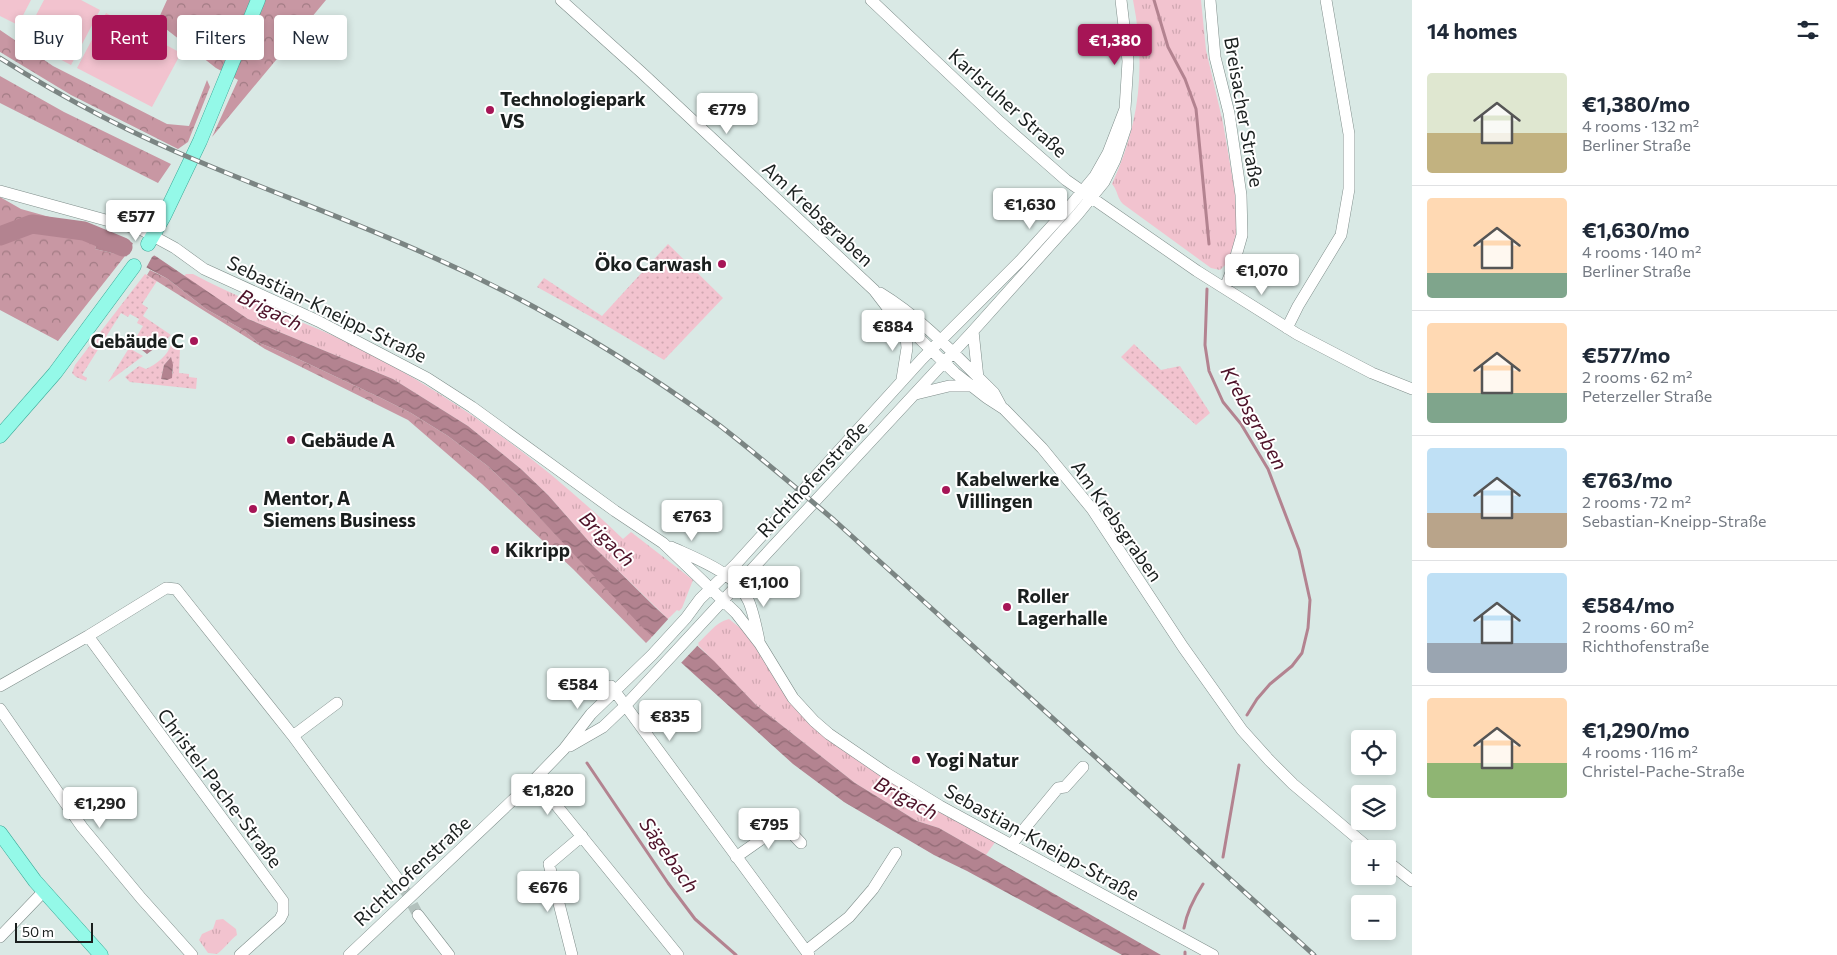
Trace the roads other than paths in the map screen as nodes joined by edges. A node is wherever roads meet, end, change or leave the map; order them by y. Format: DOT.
graph roads {
  1 [pos="258,0"];
  2 [pos="561,0"];
  3 [pos="871,0"];
  4 [pos="1121,0"];
  5 [pos="1210,0"];
  6 [pos="1326,0"];
  7 [pos="0,191"];
  8 [pos="1087,194"];
  9 [pos="151,240"];
  10 [pos="134,266"];
  11 [pos="1225,288"];
  12 [pos="874,290"];
  13 [pos="905,324"];
  14 [pos="1287,328"];
  15 [pos="973,331"];
  16 [pos="936,345"];
  17 [pos="953,353"];
  18 [pos="944,362"];
  19 [pos="901,382"];
  20 [pos="974,382"];
  21 [pos="1412,389"];
  22 [pos="914,395"];
  23 [pos="0,436"];
  24 [pos="663,543"];
  25 [pos="725,575"];
  26 [pos="738,586"];
  27 [pos="710,588"];
  28 [pos="723,601"];
  29 [pos="88,636"];
  30 [pos="760,644"];
  31 [pos="0,686"];
  32 [pos="613,689"];
  33 [pos="337,703"];
  34 [pos="626,706"];
  35 [pos="0,709"];
  36 [pos="293,736"];
  37 [pos="564,749"];
  38 [pos="1083,767"];
  39 [pos="535,779"];
  40 [pos="0,833"];
  41 [pos="582,836"];
  42 [pos="1359,840"];
  43 [pos="801,843"];
  44 [pos="1011,845"];
  45 [pos="896,854"];
  46 [pos="736,857"];
  47 [pos="1396,868"];
  48 [pos="1412,881"];
  49 [pos="403,886"];
  50 [pos="44,891"];
  51 [pos="418,915"];
  52 [pos="0,937"];
  53 [pos="808,953"];
  54 [pos="101,955"];
  55 [pos="192,955"];
  56 [pos="240,955"];
  57 [pos="349,955"];
  58 [pos="449,955"];
  59 [pos="572,955"];
  60 [pos="678,955"];
  61 [pos="1213,955"];
  1 -- 9 [label="main road"];
  2 -- 12 [label="street, Am Krebsgraben"];
  3 -- 8 [label="street, Karlsruher Straße"];
  4 -- 8 [label="street"];
  5 -- 11 [label="street, Breisacher Straße"];
  6 -- 14 [label="street"];
  7 -- 9 [label="street, Sebastian-Kneipp-Straße"];
  8 -- 11 [label="street, Karlsruher Straße"];
  8 -- 15 [label="street, Richthofenstraße"];
  8 -- 16 [label="street, Richthofenstraße"];
  9 -- 24 [label="street, Sebastian-Kneipp-Straße"];
  10 -- 23 [label="main road"];
  11 -- 14 [label="street, Karlsruher Straße"];
  12 -- 13 [label="street, Am Krebsgraben"];
  12 -- 16 [label="street, Am Krebsgraben"];
  13 -- 16 [label="street, Am Krebsgraben"];
  13 -- 19 [label="street"];
  14 -- 21 [label="street, Karlsruher Straße"];
  15 -- 17 [label="street, Richthofenstraße"];
  15 -- 20 [label="street"];
  16 -- 17 [label="street, Am Krebsgraben"];
  16 -- 18 [label="street, Am Krebsgraben"];
  16 -- 19 [label="street, Richthofenstraße"];
  17 -- 18 [label="street, Richthofenstraße"];
  17 -- 20 [label="street, Am Krebsgraben"];
  18 -- 20 [label="street, Am Krebsgraben"];
  18 -- 22 [label="street, Richthofenstraße"];
  19 -- 25 [label="street, Richthofenstraße"];
  20 -- 22 [label="street"];
  20 -- 42 [label="street, Am Krebsgraben"];
  22 -- 26 [label="street, Richthofenstraße"];
  24 -- 25 [label="street, Sebastian-Kneipp-Straße"];
  24 -- 27 [label="street, Sebastian-Kneipp-Straße"];
  25 -- 26 [label="street, Sebastian-Kneipp-Straße"];
  25 -- 27 [label="street, Richthofenstraße"];
  26 -- 28 [label="street, Richthofenstraße"];
  26 -- 30 [label="street, Sebastian-Kneipp-Straße"];
  27 -- 28 [label="street, Sebastian-Kneipp-Straße"];
  27 -- 32 [label="street, Richthofenstraße"];
  28 -- 30 [label="street, Sebastian-Kneipp-Straße"];
  28 -- 34 [label="street, Richthofenstraße"];
  29 -- 31 [label="street"];
  29 -- 36 [label="street"];
  29 -- 56 [label="street, Christel-Pache-Straße"];
  30 -- 44 [label="street, Sebastian-Kneipp-Straße"];
  32 -- 34 [label="street"];
  32 -- 37 [label="street, Richthofenstraße"];
  33 -- 36 [label="street"];
  34 -- 37 [label="street, Richthofenstraße"];
  34 -- 46 [label="street"];
  35 -- 55 [label="street"];
  36 -- 49 [label="street"];
  37 -- 39 [label="street, Richthofenstraße"];
  38 -- 44 [label="street"];
  39 -- 41 [label="street"];
  39 -- 57 [label="street, Richthofenstraße"];
  40 -- 50 [label="main road"];
  41 -- 59 [label="street"];
  41 -- 60 [label="street"];
  43 -- 46 [label="street"];
  44 -- 61 [label="street, Sebastian-Kneipp-Straße"];
  45 -- 53 [label="street"];
  46 -- 53 [label="street"];
  47 -- 48 [label="street"];
  50 -- 52 [label="street"];
  50 -- 54 [label="main road"];
  51 -- 58 [label="street"];
}
